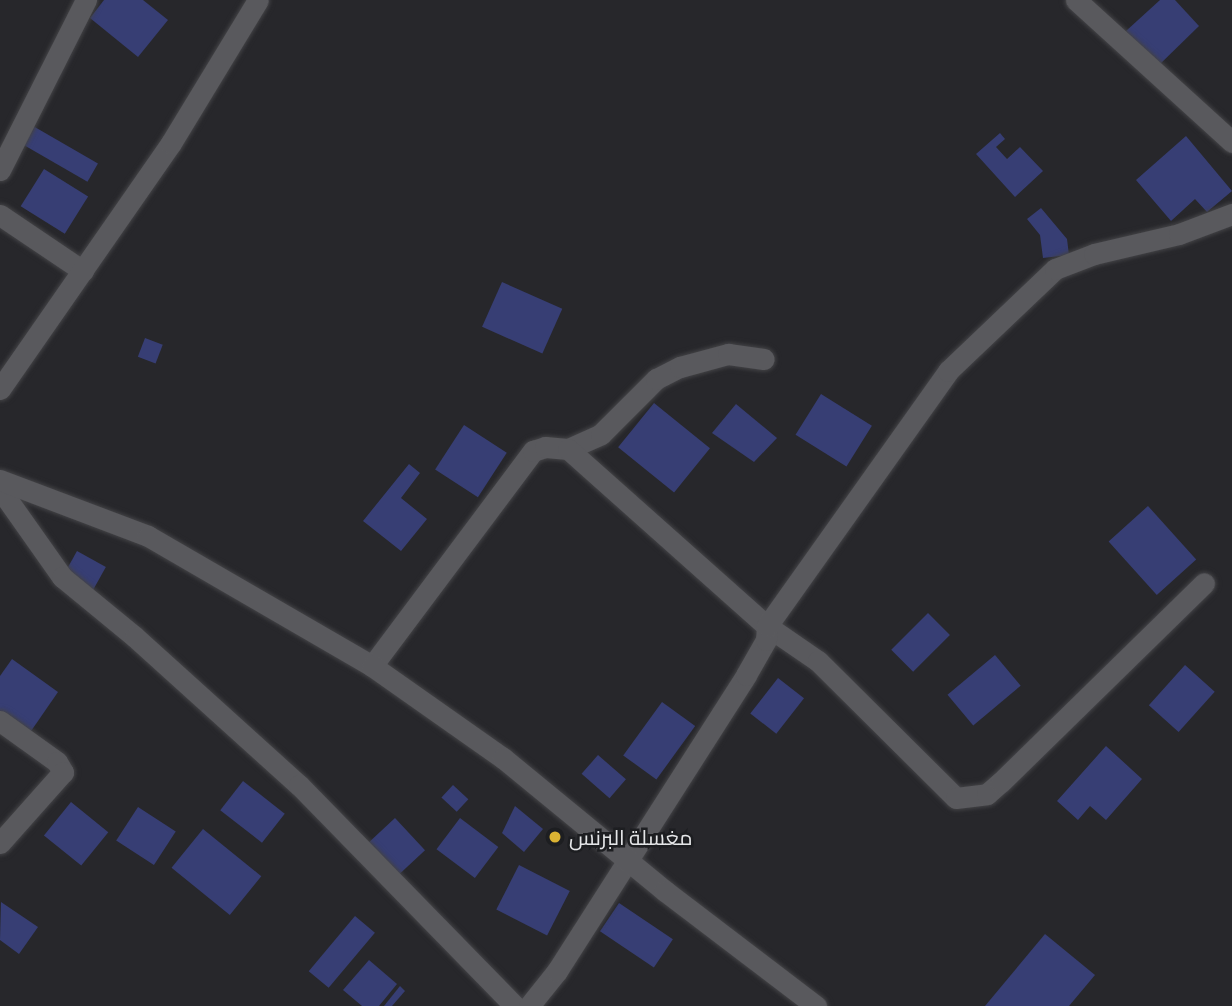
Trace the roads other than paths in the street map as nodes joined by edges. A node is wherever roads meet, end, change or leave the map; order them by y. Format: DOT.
graph roads {
  1 [pos="86,0"];
  2 [pos="258,0"];
  3 [pos="1076,0"];
  4 [pos="1232,142"];
  5 [pos="0,170"];
  6 [pos="1232,214"];
  7 [pos="0,215"];
  8 [pos="83,271"];
  9 [pos="764,359"];
  10 [pos="0,389"];
  11 [pos="568,449"];
  12 [pos="0,480"];
  13 [pos="0,488"];
  14 [pos="1203,583"];
  15 [pos="767,626"];
  16 [pos="372,666"];
  17 [pos="0,721"];
  18 [pos="0,843"];
  19 [pos="625,858"];
  20 [pos="491,998"];
  21 [pos="514,1006"];
  22 [pos="529,1006"];
  23 [pos="816,1006"];
  1 -- 5 [label="street"];
  2 -- 8 [label="street"];
  3 -- 4 [label="street"];
  6 -- 15 [label="street"];
  7 -- 8 [label="street"];
  8 -- 10 [label="street"];
  9 -- 11 [label="street"];
  11 -- 15 [label="street"];
  11 -- 16 [label="street"];
  12 -- 16 [label="street"];
  13 -- 20 [label="street"];
  14 -- 15 [label="street"];
  15 -- 19 [label="street"];
  16 -- 19 [label="street"];
  17 -- 18 [label="street"];
  19 -- 22 [label="street"];
  19 -- 23 [label="street"];
  20 -- 21 [label="street"];
}
